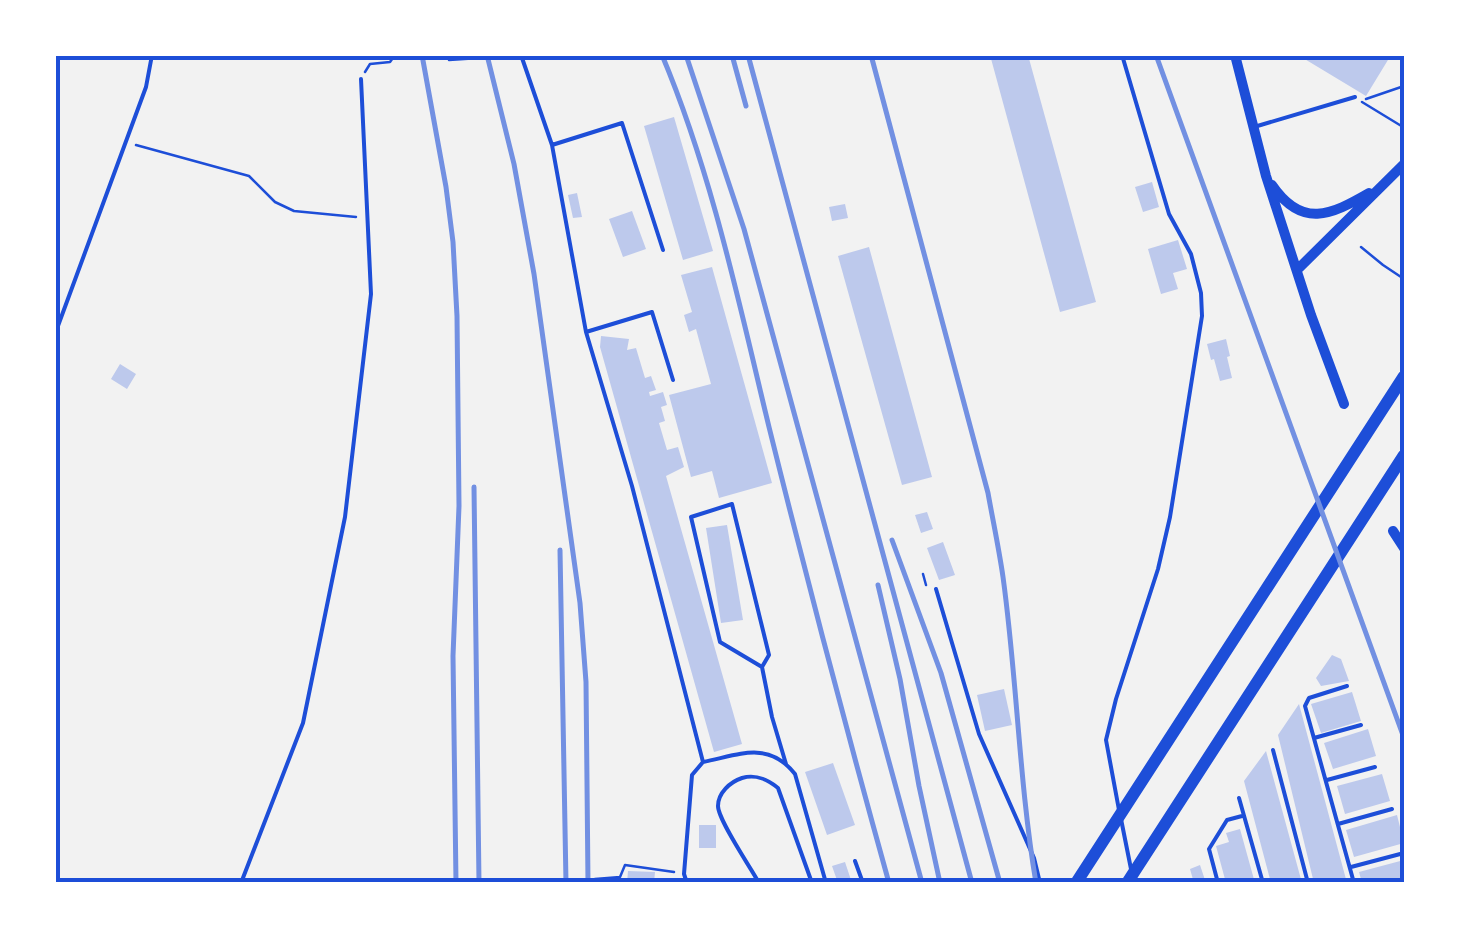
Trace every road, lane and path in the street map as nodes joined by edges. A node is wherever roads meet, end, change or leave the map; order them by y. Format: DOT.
graph roads {
  1 [pos="152,55"];
  2 [pos="396,55"];
  3 [pos="448,55"];
  4 [pos="521,55"];
  5 [pos="1122,55"];
  6 [pos="1235,55"];
  7 [pos="501,57"];
  8 [pos="362,79"];
  9 [pos="1404,86"];
  10 [pos="1358,99"];
  11 [pos="1254,127"];
  12 [pos="1403,127"];
  13 [pos="125,142"];
  14 [pos="552,145"];
  15 [pos="1404,164"];
  16 [pos="1266,176"];
  17 [pos="1380,187"];
  18 [pos="368,218"];
  19 [pos="1361,247"];
  20 [pos="663,250"];
  21 [pos="1297,270"];
  22 [pos="1404,278"];
  23 [pos="586,332"];
  24 [pos="55,334"];
  25 [pos="1404,376"];
  26 [pos="673,380"];
  27 [pos="1344,404"];
  28 [pos="1402,458"];
  29 [pos="1393,531"];
  30 [pos="1404,548"];
  31 [pos="936,589"];
  32 [pos="762,667"];
  33 [pos="1347,686"];
  34 [pos="1362,725"];
  35 [pos="1314,738"];
  36 [pos="1273,750"];
  37 [pos="703,762"];
  38 [pos="786,764"];
  39 [pos="1376,766"];
  40 [pos="1325,780"];
  41 [pos="1239,798"];
  42 [pos="1392,809"];
  43 [pos="1244,816"];
  44 [pos="1338,824"];
  45 [pos="1404,853"];
  46 [pos="855,861"];
  47 [pos="1350,868"];
  48 [pos="684,874"];
  49 [pos="594,879"];
  50 [pos="240,883"];
  51 [pos="687,883"];
  52 [pos="759,883"];
  53 [pos="812,883"];
  54 [pos="826,883"];
  55 [pos="863,883"];
  56 [pos="1040,883"];
  57 [pos="1076,883"];
  58 [pos="1130,883"];
  59 [pos="1218,883"];
  60 [pos="1263,883"];
  61 [pos="1308,883"];
  62 [pos="1354,883"];
  1 -- 13 [label="lane"];
  2 -- 8 [label="path"];
  3 -- 7 [label="path"];
  4 -- 14 [label="lane"];
  5 -- 58 [label="lane"];
  6 -- 11 [label="street"];
  8 -- 18 [label="lane"];
  9 -- 10 [label="path"];
  10 -- 11 [label="lane"];
  10 -- 12 [label="path"];
  11 -- 16 [label="street"];
  13 -- 18 [label="path"];
  13 -- 24 [label="lane"];
  14 -- 20 [label="lane"];
  14 -- 23 [label="lane"];
  15 -- 17 [label="street"];
  16 -- 17 [label="street"];
  16 -- 21 [label="street"];
  17 -- 21 [label="street"];
  18 -- 50 [label="lane"];
  19 -- 22 [label="path"];
  21 -- 27 [label="street"];
  23 -- 26 [label="lane"];
  23 -- 37 [label="lane"];
  25 -- 57 [label="main road"];
  28 -- 58 [label="main road"];
  29 -- 30 [label="street"];
  31 -- 56 [label="lane"];
  32 -- 32 [label="lane"];
  32 -- 38 [label="lane"];
  33 -- 35 [label="lane"];
  34 -- 35 [label="lane"];
  35 -- 40 [label="lane"];
  36 -- 61 [label="lane"];
  37 -- 38 [label="lane"];
  37 -- 48 [label="lane"];
  38 -- 54 [label="lane"];
  39 -- 40 [label="lane"];
  40 -- 44 [label="lane"];
  41 -- 43 [label="lane"];
  42 -- 44 [label="lane"];
  43 -- 59 [label="lane"];
  43 -- 60 [label="lane"];
  44 -- 47 [label="lane"];
  45 -- 47 [label="lane"];
  46 -- 55 [label="lane"];
  47 -- 62 [label="lane"];
  48 -- 49 [label="path"];
  48 -- 51 [label="lane"];
  52 -- 53 [label="lane"];
}
